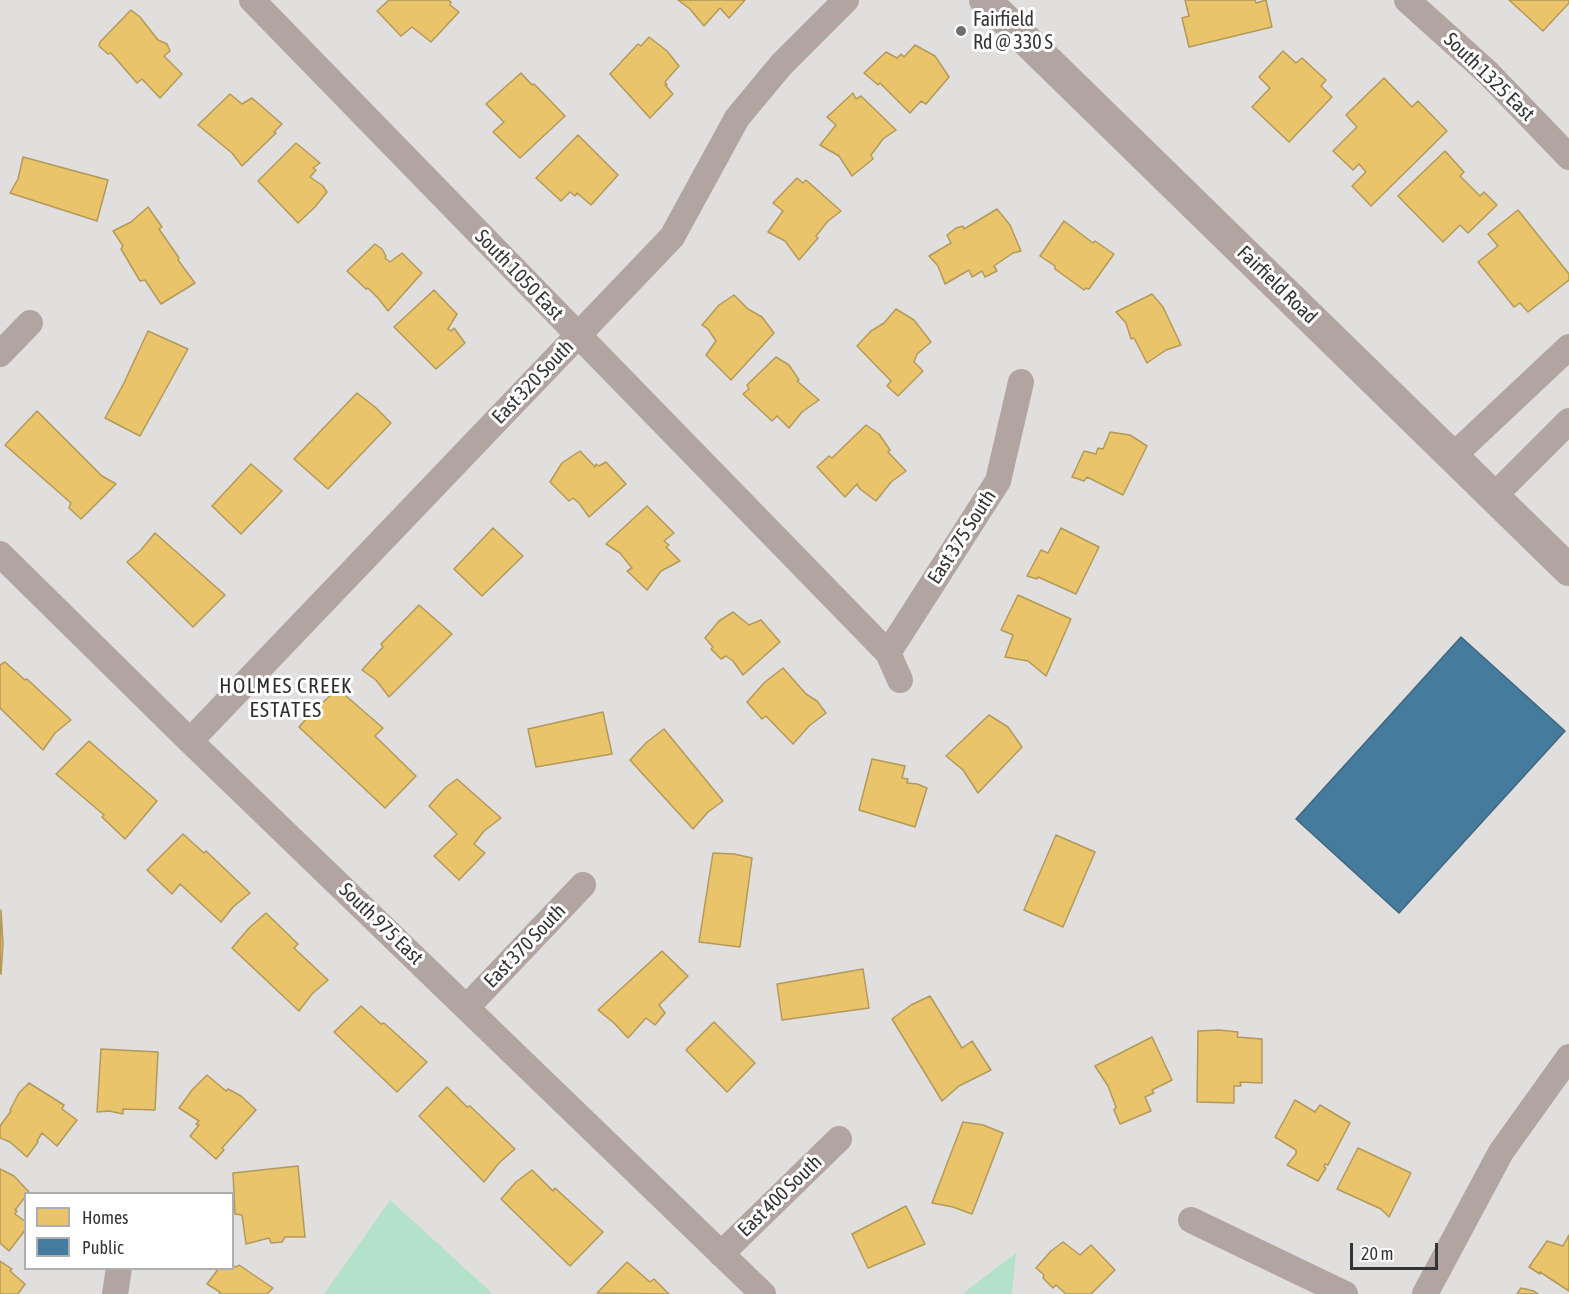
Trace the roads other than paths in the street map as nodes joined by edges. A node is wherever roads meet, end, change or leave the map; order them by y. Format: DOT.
graph roads {
  1 [pos="252,0"];
  2 [pos="846,0"];
  3 [pos="985,0"];
  4 [pos="1407,0"];
  5 [pos="1569,157"];
  6 [pos="30,323"];
  7 [pos="578,336"];
  8 [pos="1569,347"];
  9 [pos="0,354"];
  10 [pos="1021,382"];
  11 [pos="1569,421"];
  12 [pos="1453,456"];
  13 [pos="1493,497"];
  14 [pos="0,554"];
  15 [pos="1569,570"];
  16 [pos="888,653"];
  17 [pos="900,680"];
  18 [pos="190,741"];
  19 [pos="583,885"];
  20 [pos="466,1006"];
  21 [pos="1569,1057"];
  22 [pos="839,1139"];
  23 [pos="1191,1220"];
  24 [pos="721,1254"];
  25 [pos="119,1270"];
  26 [pos="115,1294"];
  27 [pos="763,1294"];
  28 [pos="1345,1294"];
  29 [pos="1425,1294"];
  1 -- 7 [label="street, South 1050 East"];
  2 -- 7 [label="street, East 320 South"];
  3 -- 12 [label="street, Fairfield Road"];
  4 -- 5 [label="street, South 1325 East"];
  6 -- 9 [label="street"];
  7 -- 16 [label="street, South 1050 East"];
  7 -- 18 [label="street, East 320 South"];
  8 -- 12 [label="street"];
  10 -- 16 [label="street, East 375 South"];
  11 -- 13 [label="street"];
  12 -- 13 [label="street, Fairfield Road"];
  13 -- 15 [label="street, Fairfield Road"];
  14 -- 18 [label="street, South 975 East"];
  16 -- 17 [label="street"];
  18 -- 20 [label="street, South 975 East"];
  19 -- 20 [label="street, East 370 South"];
  20 -- 24 [label="street, South 975 East"];
  21 -- 29 [label="street"];
  22 -- 24 [label="street, East 400 South"];
  23 -- 28 [label="street"];
  24 -- 27 [label="street, South 975 East"];
  25 -- 26 [label="street"];
}
